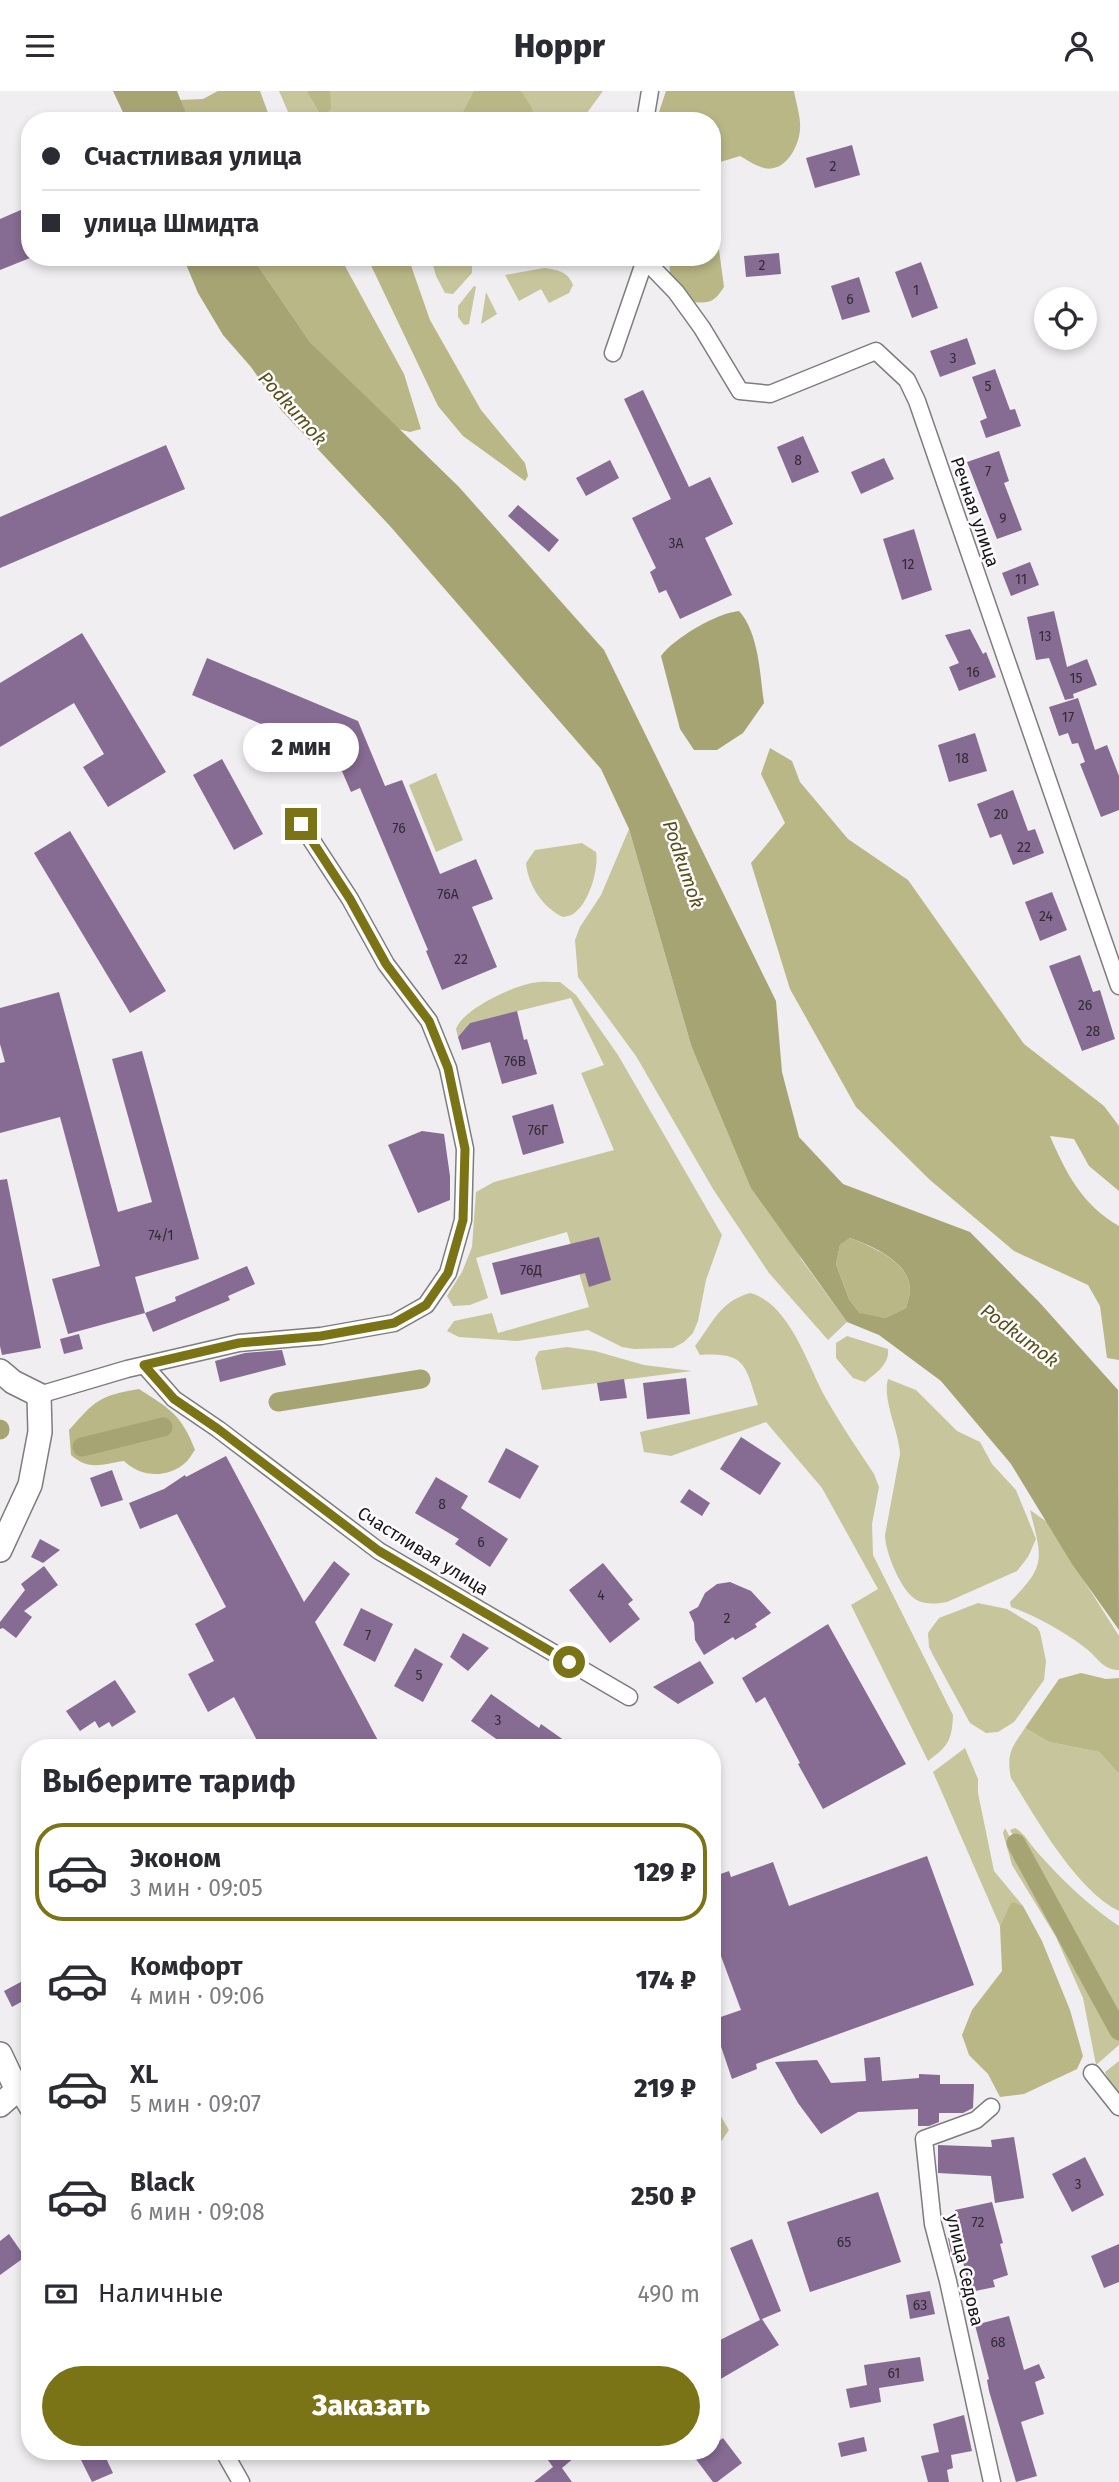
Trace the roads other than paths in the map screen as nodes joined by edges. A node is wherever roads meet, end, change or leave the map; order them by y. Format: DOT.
graph roads {
  1 [pos="650,91"];
  2 [pos="646,112"];
  3 [pos="643,266"];
  4 [pos="652,266"];
  5 [pos="612,353"];
  6 [pos="301,824"];
  7 [pos="1119,986"];
  8 [pos="144,1365"];
  9 [pos="0,1371"];
  10 [pos="39,1395"];
  11 [pos="0,1550"];
  12 [pos="629,1697"];
  13 [pos="0,2054"];
  14 [pos="1092,2073"];
  15 [pos="8,2098"];
  16 [pos="991,2107"];
  17 [pos="1119,2107"];
  18 [pos="229,2460"];
  19 [pos="241,2482"];
  20 [pos="992,2482"];
  1 -- 2 [label="street"];
  3 -- 5 [label="street"];
  4 -- 7 [label="street, Речная улица"];
  6 -- 8 [label="street"];
  8 -- 10 [label="street"];
  8 -- 12 [label="street, Счастливая улица"];
  9 -- 10 [label="street"];
  10 -- 11 [label="street"];
  13 -- 15 [label="street"];
  14 -- 17 [label="street"];
  16 -- 20 [label="street, улица Седова"];
  18 -- 19 [label="street"];
}
